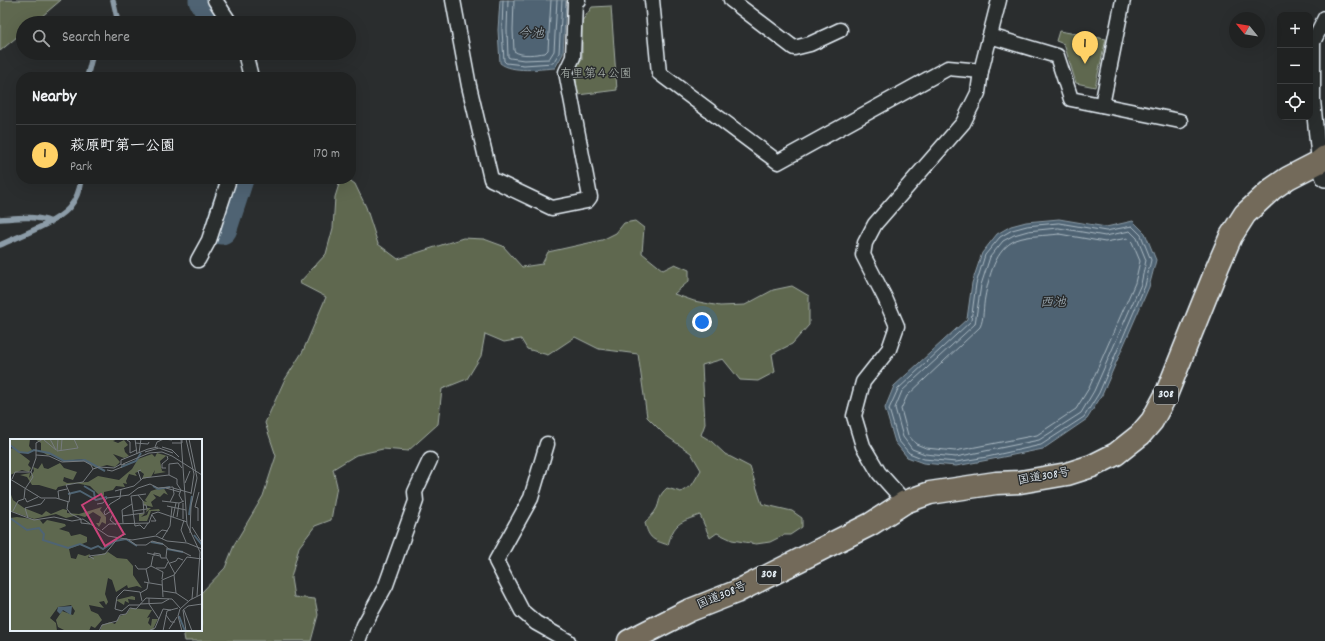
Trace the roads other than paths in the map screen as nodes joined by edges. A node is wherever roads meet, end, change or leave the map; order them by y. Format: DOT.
graph roads {
  1 [pos="215,0"];
  2 [pos="453,0"];
  3 [pos="578,0"];
  4 [pos="652,0"];
  5 [pos="731,0"];
  6 [pos="999,0"];
  7 [pos="1123,0"];
  8 [pos="225,16"];
  9 [pos="1325,18"];
  10 [pos="840,30"];
  11 [pos="990,36"];
  12 [pos="247,60"];
  13 [pos="981,71"];
  14 [pos="250,72"];
  15 [pos="1102,105"];
  16 [pos="1180,121"];
  17 [pos="1323,166"];
  18 [pos="227,184"];
  19 [pos="198,260"];
  20 [pos="546,444"];
  21 [pos="430,460"];
  22 [pos="905,502"];
  23 [pos="358,641"];
  24 [pos="568,641"];
  25 [pos="629,641"];
  1 -- 8 [label="street"];
  2 -- 3 [label="street"];
  4 -- 13 [label="street"];
  5 -- 10 [label="street"];
  6 -- 11 [label="street"];
  7 -- 15 [label="street"];
  9 -- 17 [label="street"];
  11 -- 13 [label="street"];
  11 -- 15 [label="street"];
  12 -- 14 [label="street"];
  13 -- 22 [label="street"];
  15 -- 16 [label="street"];
  17 -- 22 [label="highway, 国道308号 / 308"];
  18 -- 19 [label="street"];
  20 -- 24 [label="street"];
  21 -- 23 [label="street"];
  22 -- 25 [label="highway, 国道308号 / 308"];
}
